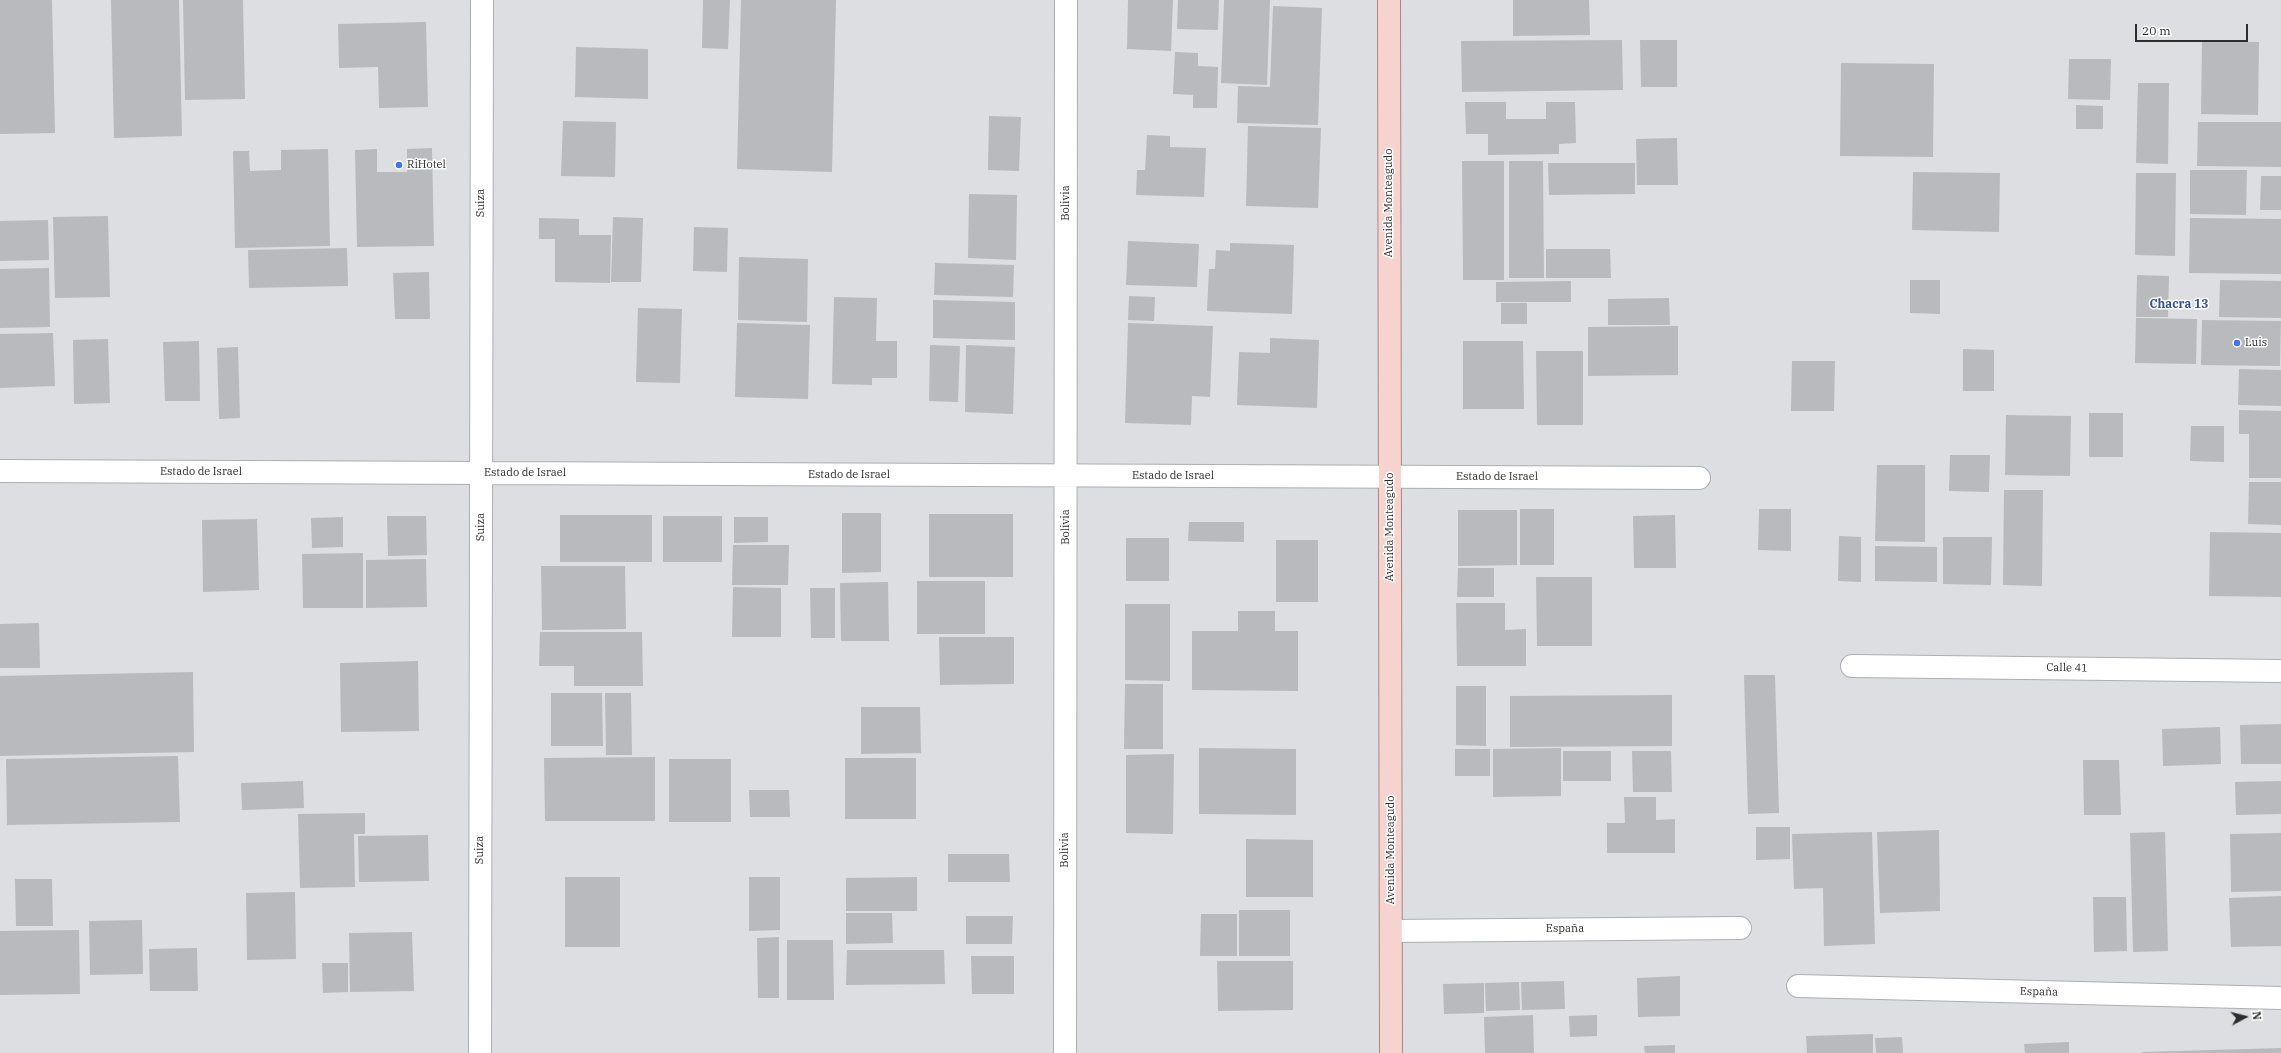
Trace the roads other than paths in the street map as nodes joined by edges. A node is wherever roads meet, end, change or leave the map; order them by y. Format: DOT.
graph roads {
  1 [pos="482,0"];
  2 [pos="1066,0"];
  3 [pos="1389,0"];
  4 [pos="0,471"];
  5 [pos="481,473"];
  6 [pos="1066,476"];
  7 [pos="1390,476"];
  8 [pos="1699,478"];
  9 [pos="1852,666"];
  10 [pos="2281,670"];
  11 [pos="1740,928"];
  12 [pos="1391,931"];
  13 [pos="1798,986"];
  14 [pos="2281,998"];
  15 [pos="480,1053"];
  16 [pos="1065,1053"];
  17 [pos="1391,1053"];
  1 -- 5 [label="street, Suiza"];
  2 -- 6 [label="street, Bolivia"];
  3 -- 7 [label="main road, Avenida Monteagudo"];
  4 -- 5 [label="street, Estado de Israel"];
  5 -- 6 [label="street, Estado de Israel"];
  5 -- 15 [label="street, Suiza"];
  6 -- 7 [label="street, Estado de Israel"];
  6 -- 16 [label="street, Bolivia"];
  7 -- 8 [label="street, Estado de Israel"];
  7 -- 12 [label="main road, Avenida Monteagudo"];
  9 -- 10 [label="street, Calle 41"];
  11 -- 12 [label="street, España"];
  12 -- 17 [label="main road, Avenida Monteagudo"];
  13 -- 14 [label="street, España"];
}
